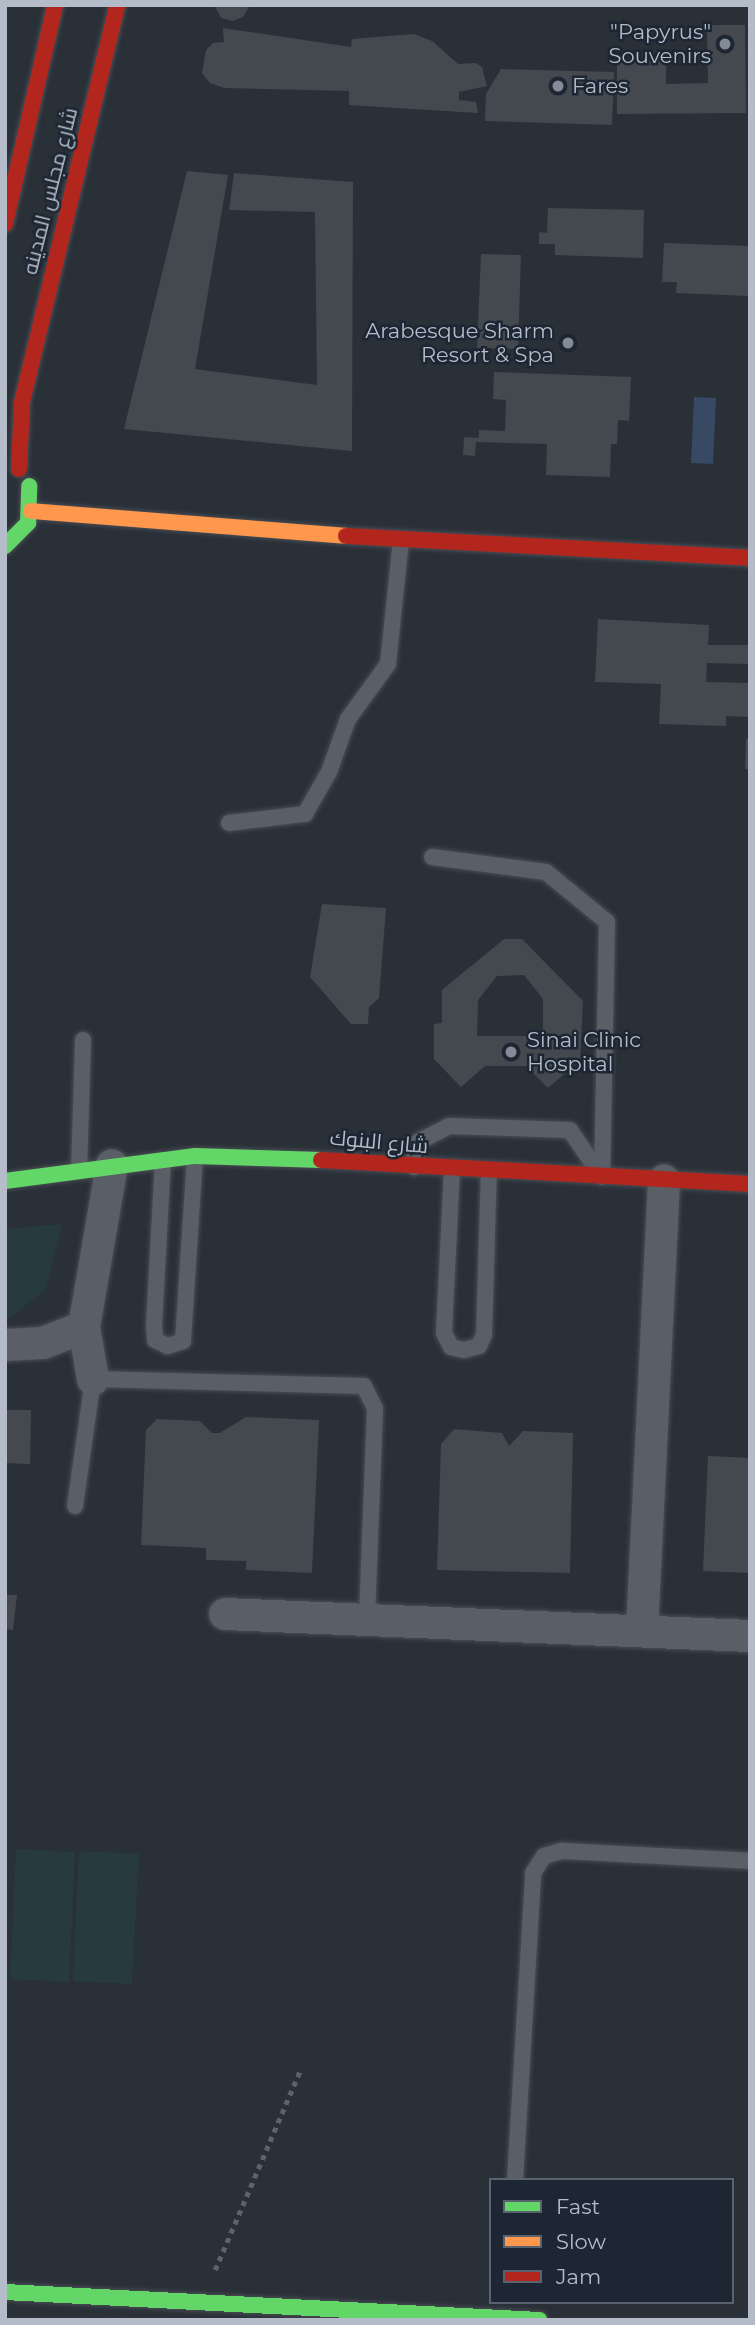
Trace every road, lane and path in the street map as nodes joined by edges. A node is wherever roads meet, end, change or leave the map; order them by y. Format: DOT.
graph roads {
  1 [pos="55,5"];
  2 [pos="117,5"];
  3 [pos="10,180"];
  4 [pos="5,224"];
  5 [pos="5,458"];
  6 [pos="19,469"];
  7 [pos="31,511"];
  8 [pos="401,540"];
  9 [pos="5,546"];
  10 [pos="750,558"];
  11 [pos="229,823"];
  12 [pos="432,857"];
  13 [pos="83,1040"];
  14 [pos="195,1156"];
  15 [pos="163,1160"];
  16 [pos="112,1165"];
  17 [pos="414,1167"];
  18 [pos="452,1169"];
  19 [pos="79,1170"];
  20 [pos="489,1171"];
  21 [pos="602,1178"];
  22 [pos="5,1181"];
  23 [pos="664,1181"];
  24 [pos="750,1184"];
  25 [pos="84,1327"];
  26 [pos="5,1345"];
  27 [pos="93,1379"];
  28 [pos="75,1506"];
  29 [pos="225,1614"];
  30 [pos="367,1621"];
  31 [pos="642,1630"];
  32 [pos="750,1636"];
  33 [pos="750,1861"];
  34 [pos="300,2071"];
  35 [pos="515,2178"];
  36 [pos="5,2292"];
  37 [pos="203,2300"];
  38 [pos="508,2310"];
  39 [pos="539,2320"];
  1 -- 3 [label="main road, شارع مجلس المدينه"];
  2 -- 6 [label="main road, شارع مجلس المدينه"];
  3 -- 4 [label="main road, شارع مجلس المدينه"];
  5 -- 6 [label="main road"];
  6 -- 7 [label="main road"];
  7 -- 8 [label="main road"];
  7 -- 9 [label="main road"];
  8 -- 10 [label="main road"];
  8 -- 11 [label="lane"];
  12 -- 21 [label="lane"];
  13 -- 19 [label="lane"];
  14 -- 15 [label="main road, شارع البنوك"];
  14 -- 15 [label="lane"];
  14 -- 17 [label="main road, شارع البنوك"];
  15 -- 16 [label="main road, شارع البنوك"];
  16 -- 19 [label="main road, شارع البنوك"];
  16 -- 25 [label="street"];
  17 -- 18 [label="main road, شارع البنوك"];
  17 -- 21 [label="lane"];
  18 -- 20 [label="main road, شارع البنوك"];
  18 -- 20 [label="lane"];
  19 -- 22 [label="main road, شارع البنوك"];
  20 -- 21 [label="main road, شارع البنوك"];
  21 -- 23 [label="main road, شارع البنوك"];
  23 -- 24 [label="main road, شارع البنوك"];
  23 -- 31 [label="street"];
  25 -- 26 [label="street"];
  25 -- 27 [label="street"];
  27 -- 28 [label="lane"];
  27 -- 30 [label="lane"];
  29 -- 30 [label="street"];
  30 -- 31 [label="street"];
  31 -- 32 [label="street"];
  33 -- 35 [label="lane"];
  34 -- 37 [label="path"];
  36 -- 37 [label="main road"];
  37 -- 38 [label="main road"];
  38 -- 39 [label="main road"];
}
